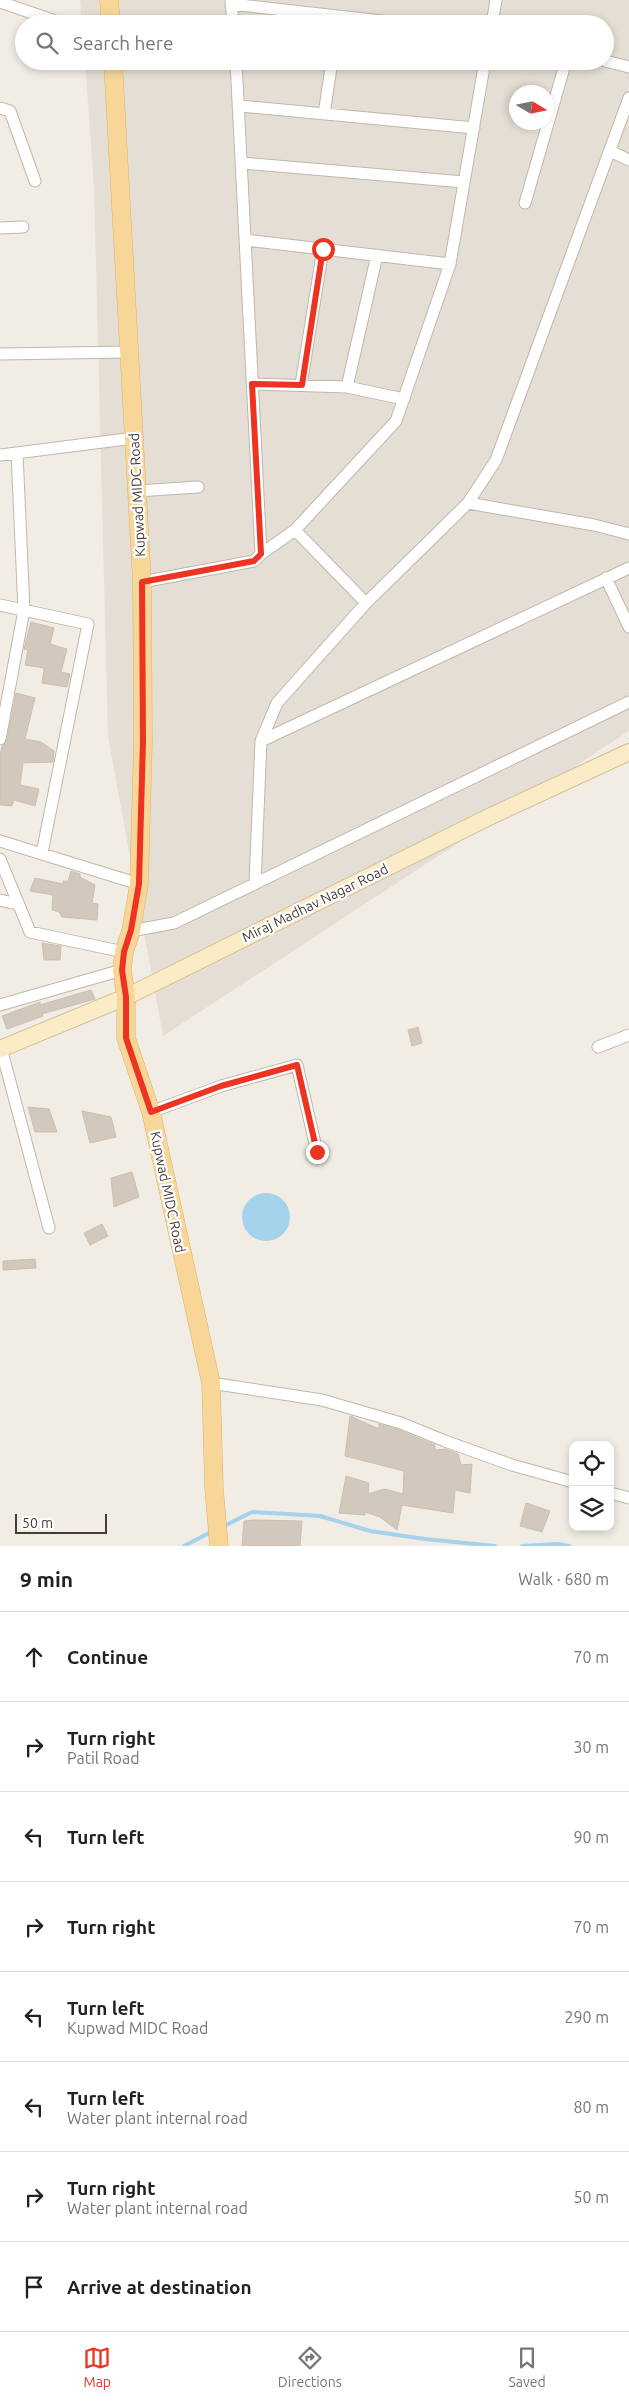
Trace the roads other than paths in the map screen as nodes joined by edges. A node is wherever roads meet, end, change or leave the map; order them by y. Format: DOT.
graph roads {
  1 [pos="109,0"];
  2 [pos="496,0"];
  3 [pos="0,2"];
  4 [pos="231,2"];
  5 [pos="38,15"];
  6 [pos="110,15"];
  7 [pos="232,15"];
  8 [pos="308,15"];
  9 [pos="494,15"];
  10 [pos="614,63"];
  11 [pos="629,67"];
  12 [pos="113,70"];
  13 [pos="237,70"];
  14 [pos="331,70"];
  15 [pos="484,70"];
  16 [pos="563,70"];
  17 [pos="629,98"];
  18 [pos="240,106"];
  19 [pos="0,108"];
  20 [pos="324,114"];
  21 [pos="474,128"];
  22 [pos="610,151"];
  23 [pos="629,160"];
  24 [pos="242,163"];
  25 [pos="35,182"];
  26 [pos="464,182"];
  27 [pos="525,203"];
  28 [pos="23,227"];
  29 [pos="0,228"];
  30 [pos="246,240"];
  31 [pos="323,249"];
  32 [pos="377,255"];
  33 [pos="450,264"];
  34 [pos="129,352"];
  35 [pos="0,354"];
  36 [pos="252,384"];
  37 [pos="302,385"];
  38 [pos="347,386"];
  39 [pos="404,399"];
  40 [pos="134,438"];
  41 [pos="17,453"];
  42 [pos="0,455"];
  43 [pos="198,487"];
  44 [pos="137,492"];
  45 [pos="468,502"];
  46 [pos="295,530"];
  47 [pos="629,534"];
  48 [pos="261,554"];
  49 [pos="629,568"];
  50 [pos="606,578"];
  51 [pos="142,582"];
  52 [pos="366,603"];
  53 [pos="0,605"];
  54 [pos="24,610"];
  55 [pos="629,627"];
  56 [pos="629,702"];
  57 [pos="0,739"];
  58 [pos="261,741"];
  59 [pos="629,752"];
  60 [pos="0,841"];
  61 [pos="42,853"];
  62 [pos="0,859"];
  63 [pos="255,883"];
  64 [pos="139,884"];
  65 [pos="0,900"];
  66 [pos="18,904"];
  67 [pos="131,930"];
  68 [pos="124,952"];
  69 [pos="122,970"];
  70 [pos="126,997"];
  71 [pos="0,1005"];
  72 [pos="629,1035"];
  73 [pos="598,1047"];
  74 [pos="0,1049"];
  75 [pos="151,1112"];
  76 [pos="317,1152"];
  77 [pos="48,1228"];
  78 [pos="211,1383"];
  79 [pos="569,1481"];
  80 [pos="614,1493"];
  81 [pos="629,1498"];
  82 [pos="219,1546"];
  1 -- 6 [label="main road"];
  2 -- 9 [label="street"];
  3 -- 5 [label="street"];
  4 -- 7 [label="street"];
  4 -- 8 [label="street"];
  10 -- 11 [label="street"];
  12 -- 34 [label="main road, Kupwad MIDC Road"];
  13 -- 18 [label="street"];
  14 -- 20 [label="street"];
  15 -- 21 [label="street"];
  16 -- 27 [label="street"];
  17 -- 22 [label="street"];
  18 -- 20 [label="street"];
  18 -- 24 [label="street"];
  19 -- 25 [label="street"];
  20 -- 21 [label="street"];
  21 -- 26 [label="street"];
  22 -- 23 [label="street"];
  22 -- 45 [label="street"];
  24 -- 26 [label="street"];
  24 -- 30 [label="street"];
  26 -- 33 [label="street"];
  28 -- 29 [label="street"];
  30 -- 31 [label="street"];
  30 -- 36 [label="street"];
  31 -- 32 [label="street"];
  31 -- 37 [label="street"];
  32 -- 33 [label="street"];
  32 -- 38 [label="street"];
  33 -- 39 [label="street"];
  34 -- 35 [label="street"];
  34 -- 40 [label="main road, Kupwad MIDC Road"];
  36 -- 37 [label="street"];
  36 -- 48 [label="street"];
  37 -- 38 [label="street"];
  38 -- 39 [label="street"];
  39 -- 46 [label="street"];
  40 -- 41 [label="street"];
  40 -- 44 [label="main road, Kupwad MIDC Road"];
  41 -- 42 [label="street"];
  41 -- 54 [label="street"];
  43 -- 44 [label="street"];
  44 -- 51 [label="main road, Kupwad MIDC Road"];
  45 -- 47 [label="street"];
  45 -- 52 [label="street"];
  46 -- 48 [label="street"];
  46 -- 52 [label="street"];
  48 -- 51 [label="street"];
  49 -- 50 [label="street"];
  50 -- 55 [label="street"];
  50 -- 58 [label="street"];
  51 -- 64 [label="main road, Kupwad MIDC Road"];
  52 -- 58 [label="street"];
  53 -- 54 [label="street"];
  54 -- 57 [label="street"];
  54 -- 61 [label="street"];
  56 -- 63 [label="street"];
  58 -- 63 [label="street"];
  59 -- 70 [label="street, Miraj Madhav Nagar Road"];
  60 -- 61 [label="street"];
  61 -- 64 [label="street"];
  62 -- 66 [label="street"];
  63 -- 67 [label="street"];
  64 -- 67 [label="main road, Kupwad MIDC Road"];
  65 -- 66 [label="street"];
  66 -- 68 [label="street"];
  67 -- 68 [label="main road, Kupwad MIDC Road"];
  68 -- 69 [label="main road, Kupwad MIDC Road"];
  69 -- 70 [label="main road, Kupwad MIDC Road"];
  69 -- 71 [label="street"];
  70 -- 74 [label="street, Miraj Madhav Nagar Road"];
  70 -- 75 [label="main road, Kupwad MIDC Road"];
  72 -- 73 [label="street"];
  74 -- 77 [label="street"];
  75 -- 76 [label="street"];
  75 -- 78 [label="main road, Kupwad MIDC Road"];
  78 -- 79 [label="street"];
  78 -- 82 [label="main road, Kupwad MIDC Road"];
  80 -- 81 [label="street"];
}
